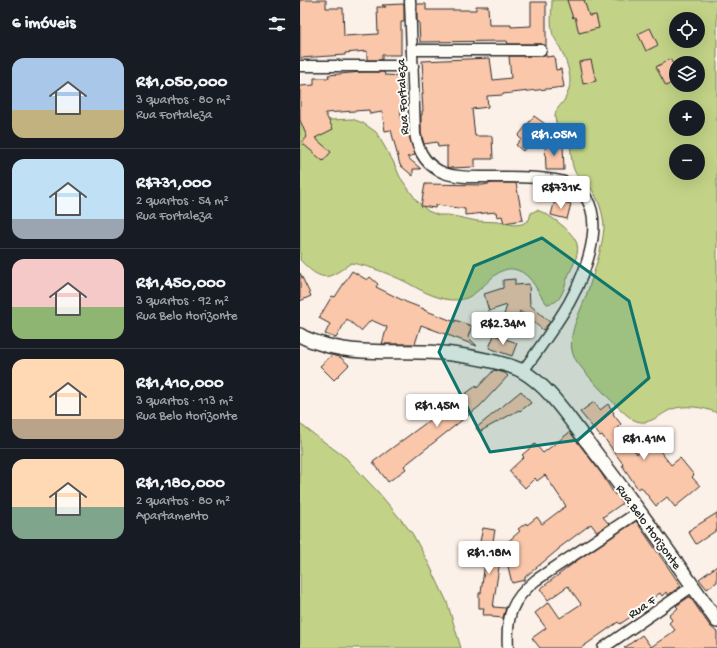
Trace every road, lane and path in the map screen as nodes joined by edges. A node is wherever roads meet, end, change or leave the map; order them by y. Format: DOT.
graph roads {
  1 [pos="410,0"];
  2 [pos="412,50"];
  3 [pos="541,50"];
  4 [pos="300,66"];
  5 [pos="412,66"];
  6 [pos="300,335"];
  7 [pos="523,371"];
  8 [pos="640,511"];
  9 [pos="694,586"];
  10 [pos="717,621"];
  11 [pos="508,648"];
  12 [pos="603,648"];
  1 -- 2 [label="street, Rua Fortaleza"];
  2 -- 3 [label="street"];
  2 -- 5 [label="street, Rua Fortaleza"];
  4 -- 5 [label="street"];
  5 -- 7 [label="street, Rua Fortaleza"];
  6 -- 7 [label="street, Rua Belo Horizonte"];
  7 -- 8 [label="street, Rua Belo Horizonte"];
  8 -- 9 [label="street, Rua Belo Horizonte"];
  8 -- 11 [label="street"];
  9 -- 10 [label="street, Rua Belo Horizonte"];
  9 -- 12 [label="street, Rua F"];
}
